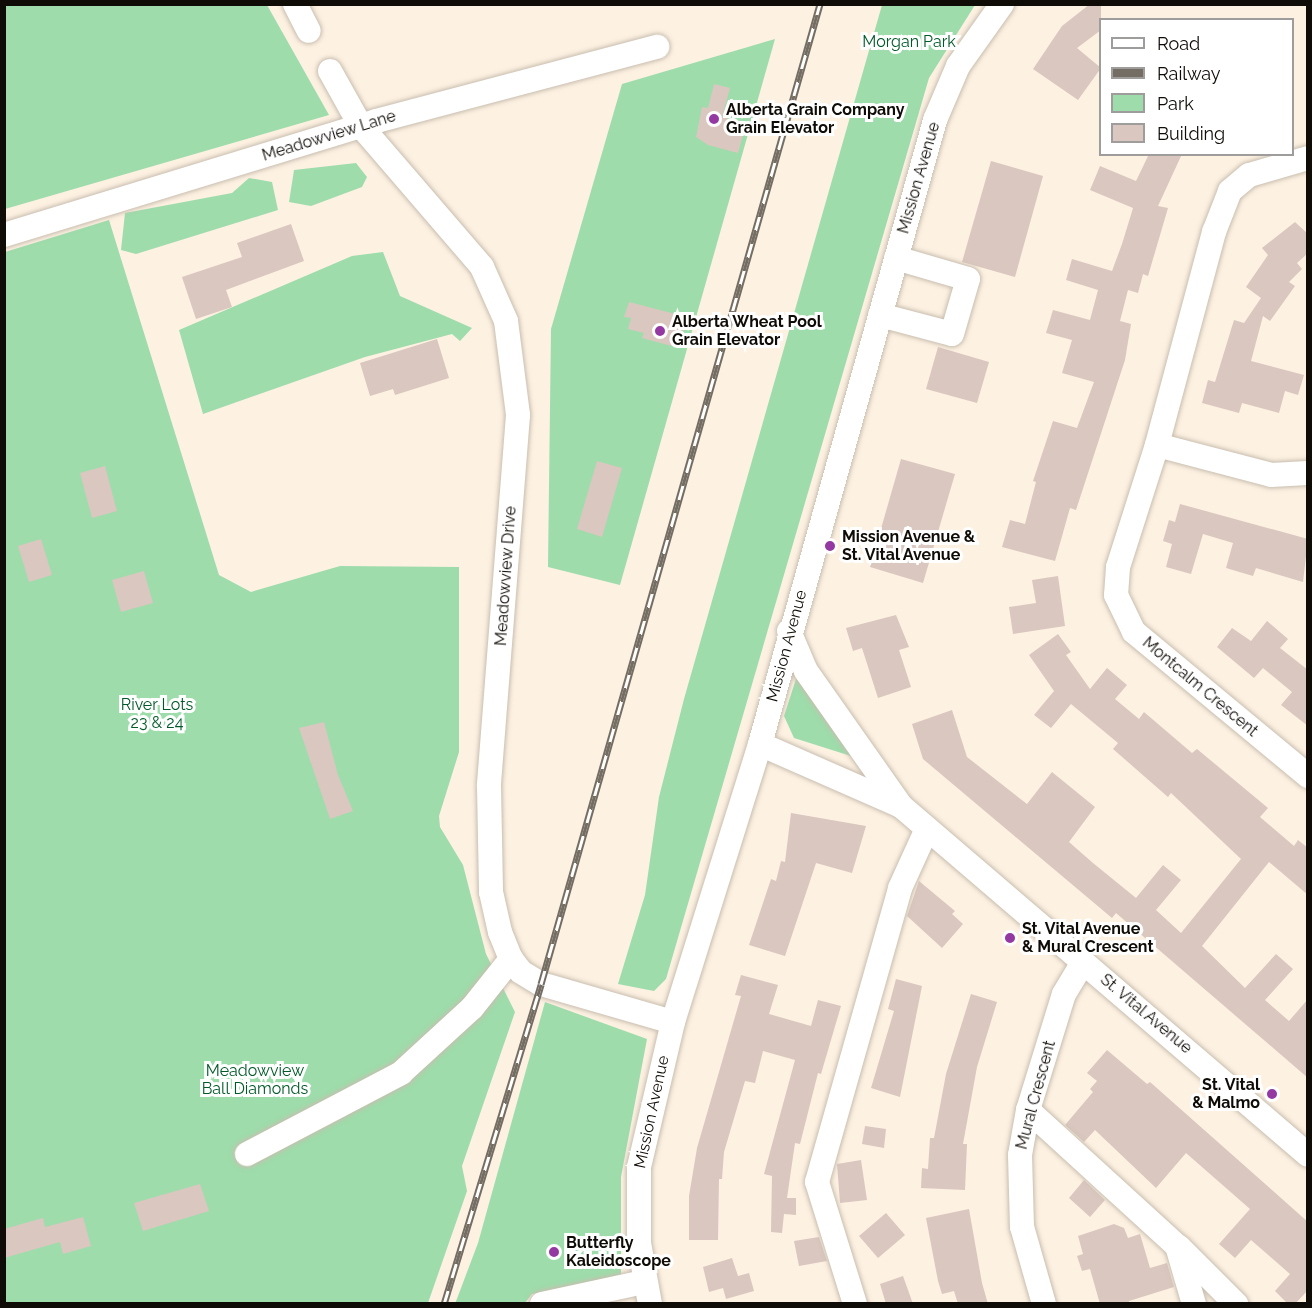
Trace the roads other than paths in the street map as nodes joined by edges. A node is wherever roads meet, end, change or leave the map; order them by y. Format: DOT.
graph roads {
  1 [pos="296,4"];
  2 [pos="1002,4"];
  3 [pos="309,31"];
  4 [pos="657,47"];
  5 [pos="330,71"];
  6 [pos="360,125"];
  7 [pos="1308,158"];
  8 [pos="4,235"];
  9 [pos="896,258"];
  10 [pos="880,315"];
  11 [pos="1157,445"];
  12 [pos="1308,473"];
  13 [pos="789,631"];
  14 [pos="760,744"];
  15 [pos="1308,776"];
  16 [pos="901,806"];
  17 [pos="926,831"];
  18 [pos="511,959"];
  19 [pos="1083,962"];
  20 [pos="673,1022"];
  21 [pos="1028,1110"];
  22 [pos="247,1154"];
  23 [pos="1308,1155"];
  24 [pos="1177,1246"];
  25 [pos="647,1293"];
  26 [pos="1227,1300"];
  27 [pos="542,1304"];
  28 [pos="855,1304"];
  29 [pos="1044,1304"];
  30 [pos="1194,1304"];
  1 -- 3 [label="street"];
  2 -- 9 [label="street, Mission Avenue"];
  4 -- 6 [label="street, Meadowview Lane"];
  5 -- 6 [label="street, Meadowview Drive"];
  6 -- 8 [label="street, Meadowview Lane"];
  6 -- 18 [label="street, Meadowview Drive"];
  7 -- 11 [label="street, Montcalm Crescent"];
  9 -- 10 [label="street, Mission Avenue"];
  9 -- 10 [label="street"];
  10 -- 13 [label="street, Mission Avenue"];
  11 -- 12 [label="street"];
  11 -- 15 [label="street, Montcalm Crescent"];
  13 -- 14 [label="street, Mission Avenue"];
  13 -- 16 [label="street, St. Vital Avenue"];
  14 -- 16 [label="street, St. Vital Avenue"];
  14 -- 20 [label="street, Mission Avenue"];
  16 -- 17 [label="street, St. Vital Avenue"];
  17 -- 19 [label="street, St. Vital Avenue"];
  17 -- 28 [label="street"];
  18 -- 20 [label="street"];
  18 -- 22 [label="street"];
  19 -- 21 [label="street, Mural Crescent"];
  19 -- 23 [label="street, St. Vital Avenue"];
  20 -- 25 [label="street, Mission Avenue"];
  21 -- 24 [label="street"];
  21 -- 29 [label="street, Mural Crescent"];
  24 -- 26 [label="street"];
  24 -- 30 [label="street"];
  25 -- 27 [label="street"];
}
